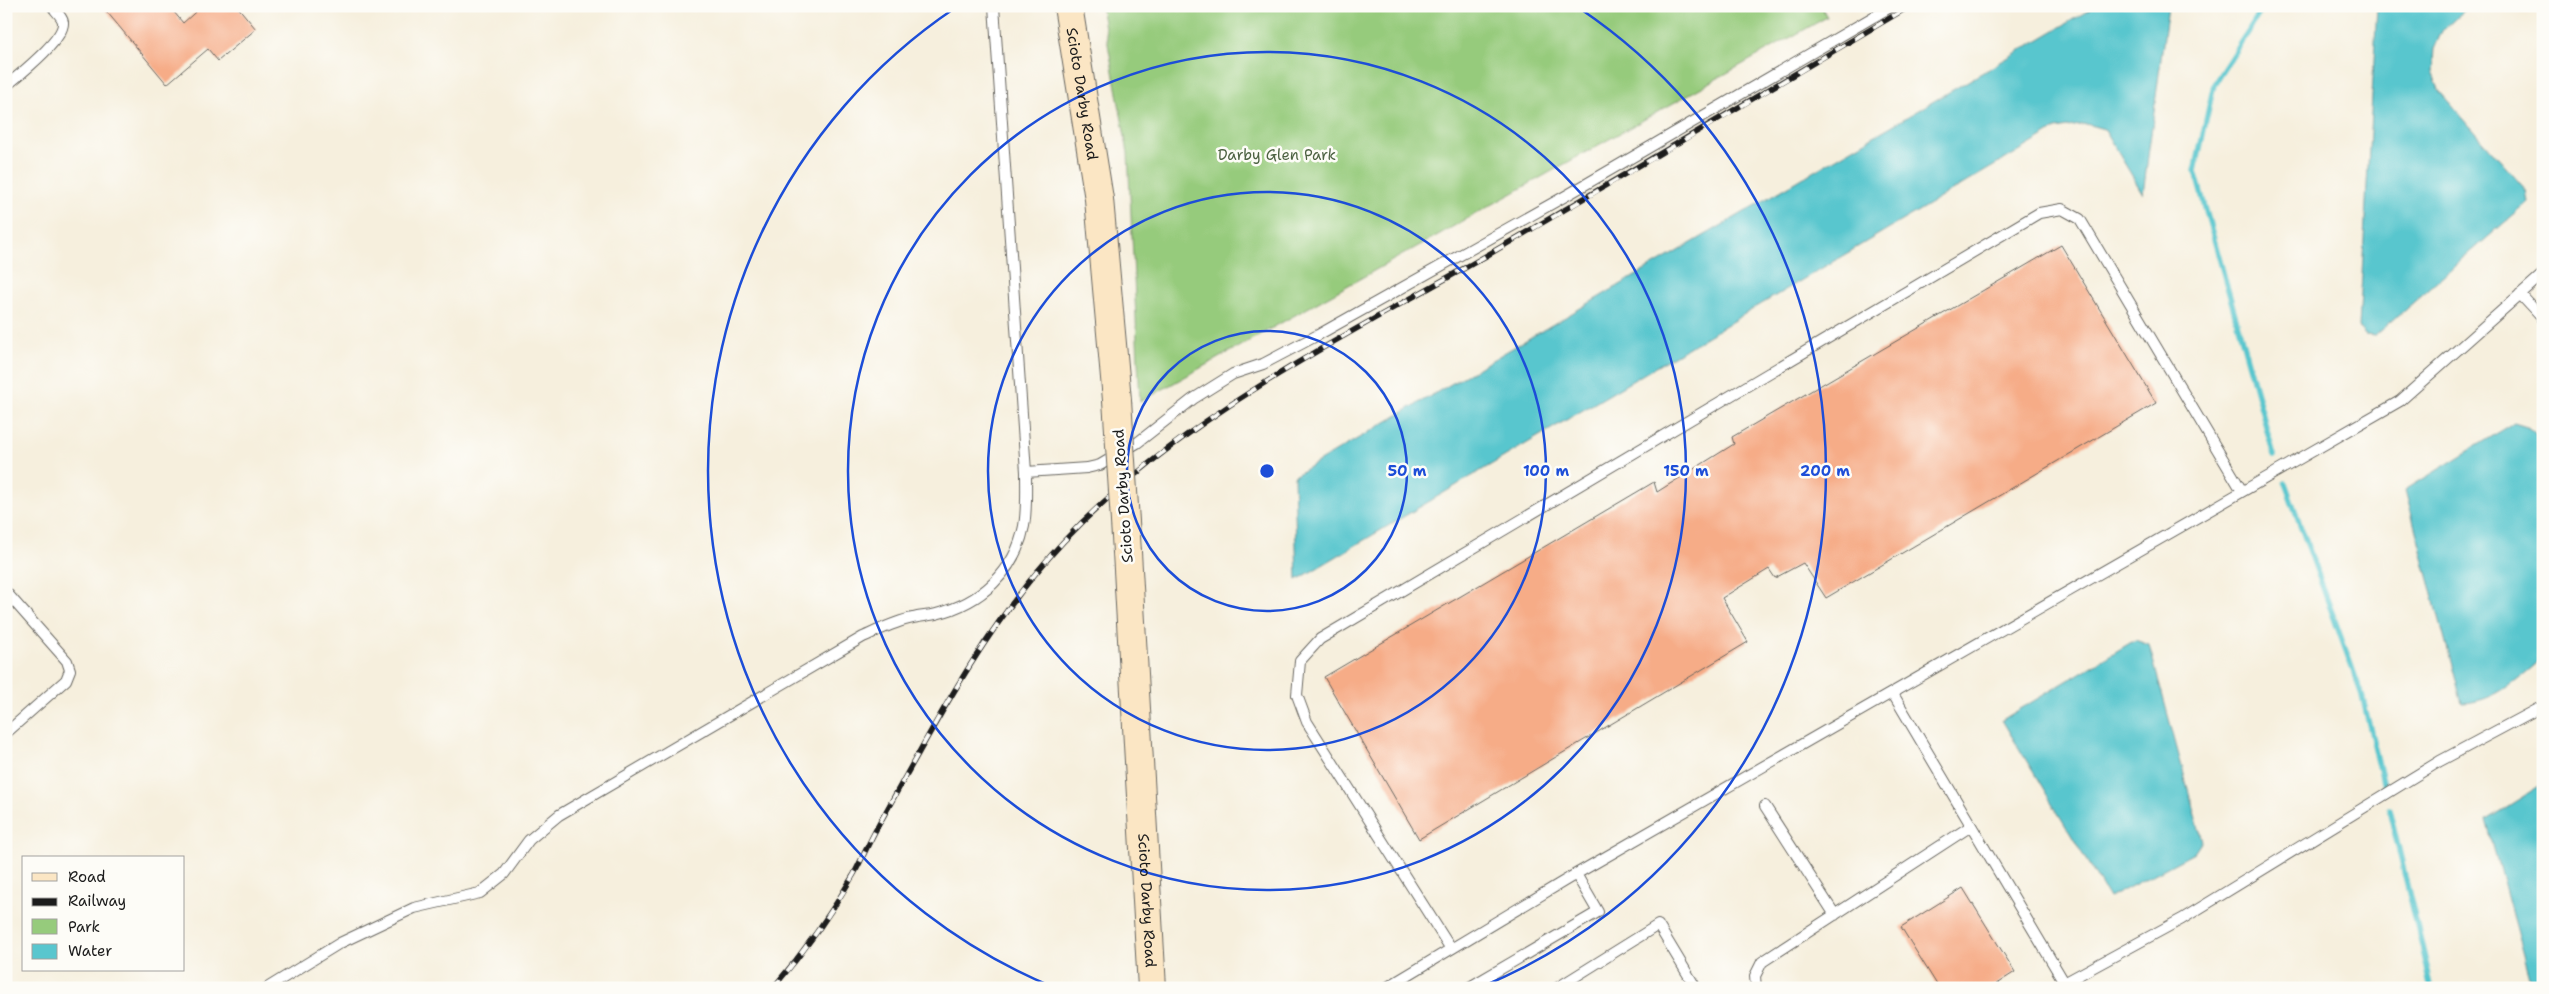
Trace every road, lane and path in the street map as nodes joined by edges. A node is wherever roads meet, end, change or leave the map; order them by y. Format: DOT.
graph roads {
  1 [pos="52,6"];
  2 [pos="994,6"];
  3 [pos="1068,6"];
  4 [pos="1892,6"];
  5 [pos="6,86"];
  6 [pos="2543,274"];
  7 [pos="2520,294"];
  8 [pos="2543,319"];
  9 [pos="1026,472"];
  10 [pos="2242,491"];
  11 [pos="6,592"];
  12 [pos="1893,694"];
  13 [pos="2543,706"];
  14 [pos="6,733"];
  15 [pos="1766,806"];
  16 [pos="1971,826"];
  17 [pos="1576,874"];
  18 [pos="1835,915"];
  19 [pos="1451,949"];
  20 [pos="2060,985"];
  21 [pos="267,988"];
  22 [pos="1152,988"];
  23 [pos="1386,988"];
  24 [pos="1468,988"];
  25 [pos="1557,988"];
  26 [pos="1696,988"];
  27 [pos="1756,988"];
  1 -- 5 [label="lane"];
  2 -- 9 [label="lane"];
  3 -- 22 [label="main road, Scioto Darby Road, bridge"];
  4 -- 9 [label="lane"];
  6 -- 7 [label="lane"];
  7 -- 8 [label="lane"];
  7 -- 10 [label="lane"];
  9 -- 21 [label="lane"];
  10 -- 12 [label="lane"];
  10 -- 19 [label="lane"];
  11 -- 14 [label="lane"];
  12 -- 16 [label="lane"];
  12 -- 17 [label="lane"];
  13 -- 20 [label="lane"];
  15 -- 18 [label="lane"];
  16 -- 18 [label="lane"];
  16 -- 20 [label="lane"];
  17 -- 19 [label="lane"];
  17 -- 24 [label="lane"];
  18 -- 27 [label="lane"];
  19 -- 23 [label="lane"];
  25 -- 26 [label="lane"];
}
